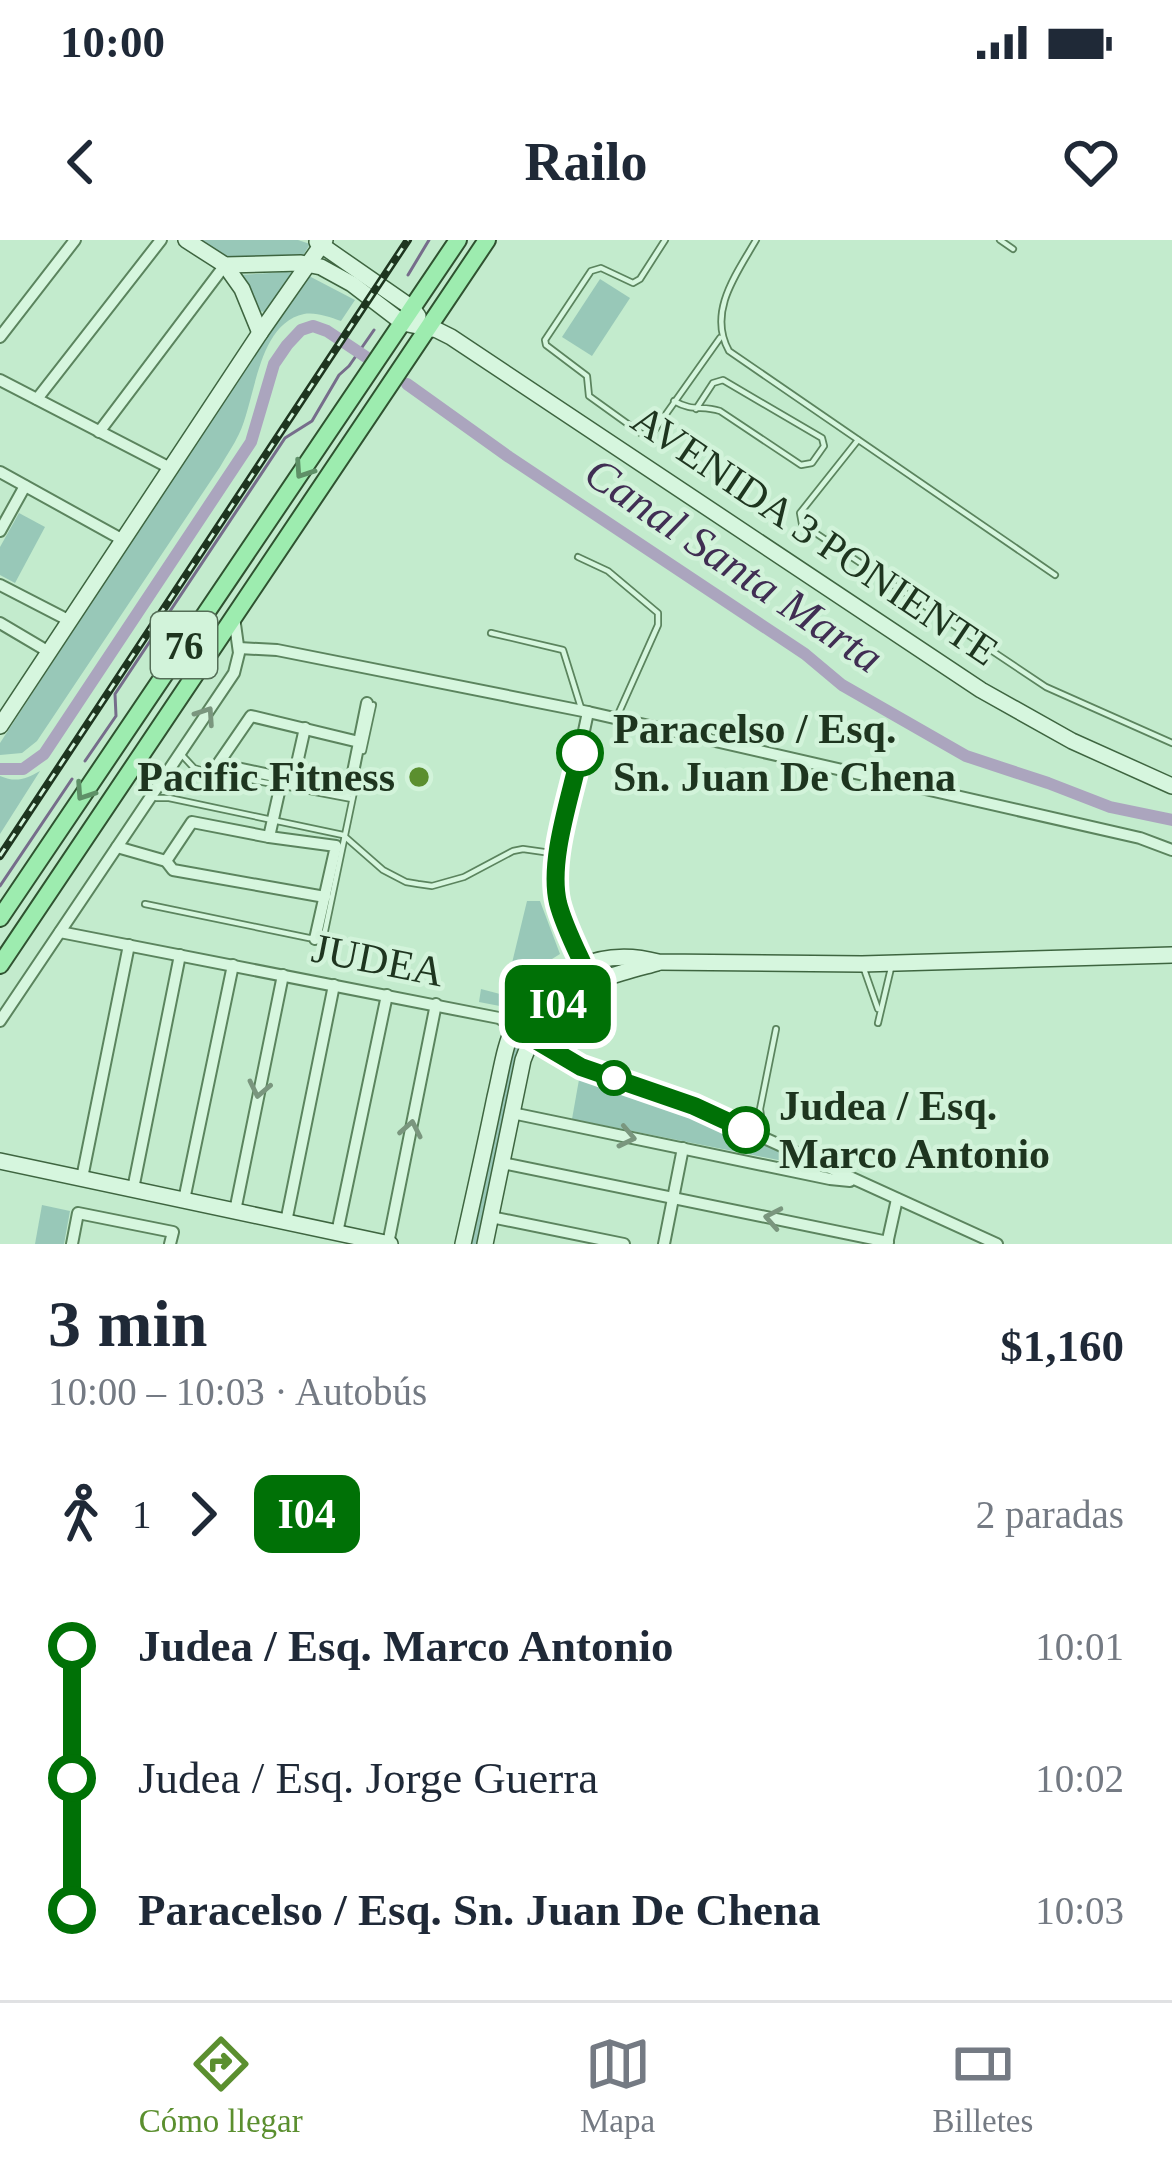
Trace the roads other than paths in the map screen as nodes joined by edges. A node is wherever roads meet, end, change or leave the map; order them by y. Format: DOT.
graph roads {
  1 [pos="75,240"];
  2 [pos="161,240"];
  3 [pos="186,240"];
  4 [pos="458,240"];
  5 [pos="487,240"];
  6 [pos="665,240"];
  7 [pos="757,240"];
  8 [pos="1000,240"];
  9 [pos="320,242"];
  10 [pos="1013,249"];
  11 [pos="307,264"];
  12 [pos="225,265"];
  13 [pos="407,316"];
  14 [pos="428,327"];
  15 [pos="260,333"];
  16 [pos="722,335"];
  17 [pos="0,337"];
  18 [pos="0,380"];
  19 [pos="37,399"];
  20 [pos="674,401"];
  21 [pos="696,409"];
  22 [pos="100,431"];
  23 [pos="858,440"];
  24 [pos="172,469"];
  25 [pos="0,472"];
  26 [pos="25,486"];
  27 [pos="0,531"];
  28 [pos="123,540"];
  29 [pos="578,557"];
  30 [pos="1055,575"];
  31 [pos="0,585"];
  32 [pos="234,617"];
  33 [pos="70,621"];
  34 [pos="0,623"];
  35 [pos="490,633"];
  36 [pos="239,648"];
  37 [pos="49,652"];
  38 [pos="370,704"];
  39 [pos="585,712"];
  40 [pos="2,718"];
  41 [pos="616,718"];
  42 [pos="305,728"];
  43 [pos="359,742"];
  44 [pos="1172,742"];
  45 [pos="180,753"];
  46 [pos="285,782"];
  47 [pos="1172,786"];
  48 [pos="150,798"];
  49 [pos="352,800"];
  50 [pos="273,818"];
  51 [pos="343,835"];
  52 [pos="269,838"];
  53 [pos="117,847"];
  54 [pos="1172,850"];
  55 [pos="558,854"];
  56 [pos="166,861"];
  57 [pos="325,896"];
  58 [pos="145,904"];
  59 [pos="0,918"];
  60 [pos="60,932"];
  61 [pos="315,939"];
  62 [pos="129,945"];
  63 [pos="180,955"];
  64 [pos="1172,955"];
  65 [pos="583,962"];
  66 [pos="658,962"];
  67 [pos="893,963"];
  68 [pos="862,964"];
  69 [pos="0,965"];
  70 [pos="232,965"];
  71 [pos="283,975"];
  72 [pos="591,982"];
  73 [pos="334,985"];
  74 [pos="387,995"];
  75 [pos="436,1004"];
  76 [pos="880,1012"];
  77 [pos="0,1021"];
  78 [pos="878,1023"];
  79 [pos="515,1024"];
  80 [pos="776,1029"];
  81 [pos="532,1038"];
  82 [pos="512,1113"];
  83 [pos="765,1138"];
  84 [pos="683,1148"];
  85 [pos="0,1161"];
  86 [pos="502,1163"];
  87 [pos="82,1178"];
  88 [pos="855,1180"];
  89 [pos="133,1189"];
  90 [pos="673,1198"];
  91 [pos="897,1199"];
  92 [pos="184,1200"];
  93 [pos="235,1211"];
  94 [pos="491,1216"];
  95 [pos="286,1222"];
  96 [pos="337,1233"];
  97 [pos="171,1238"];
  98 [pos="887,1243"];
  99 [pos="72,1244"];
  100 [pos="389,1244"];
  101 [pos="463,1244"];
  102 [pos="485,1244"];
  103 [pos="624,1244"];
  104 [pos="664,1244"];
  105 [pos="997,1244"];
  1 -- 17 [label="street"];
  2 -- 19 [label="street"];
  3 -- 12 [label="street"];
  4 -- 13 [label="main road, 76"];
  5 -- 14 [label="main road, 76"];
  6 -- 20 [label="lane"];
  7 -- 16 [label="lane"];
  8 -- 10 [label="lane"];
  9 -- 11 [label="street"];
  9 -- 13 [label="street, AVENIDA 3 PONIENTE"];
  11 -- 12 [label="street, AVENIDA 3 PONIENTE"];
  11 -- 13 [label="street, AVENIDA 3 PONIENTE"];
  11 -- 15 [label="street"];
  12 -- 15 [label="street"];
  12 -- 22 [label="street"];
  13 -- 14 [label="street, AVENIDA 3 PONIENTE"];
  13 -- 59 [label="main road, 76, one-way"];
  14 -- 32 [label="main road, 76"];
  14 -- 47 [label="street, AVENIDA 3 PONIENTE"];
  15 -- 24 [label="street"];
  16 -- 20 [label="lane"];
  16 -- 23 [label="lane"];
  18 -- 19 [label="street"];
  19 -- 22 [label="street"];
  20 -- 21 [label="lane"];
  21 -- 21 [label="lane"];
  22 -- 24 [label="street"];
  23 -- 30 [label="lane"];
  23 -- 44 [label="lane"];
  24 -- 28 [label="street"];
  25 -- 26 [label="street"];
  26 -- 27 [label="street"];
  26 -- 28 [label="street"];
  28 -- 33 [label="street"];
  29 -- 41 [label="lane"];
  31 -- 33 [label="street"];
  32 -- 36 [label="street"];
  32 -- 69 [label="main road, 76"];
  33 -- 37 [label="street"];
  34 -- 37 [label="street"];
  35 -- 39 [label="lane"];
  36 -- 39 [label="street"];
  45 -- 36 [label="street, one-way"];
  37 -- 40 [label="street"];
  38 -- 43 [label="street"];
  38 -- 49 [label="lane"];
  39 -- 41 [label="street"];
  39 -- 55 [label="street"];
  41 -- 54 [label="street"];
  42 -- 43 [label="street"];
  42 -- 46 [label="street"];
  42 -- 46 [label="street"];
  43 -- 46 [label="street"];
  45 -- 46 [label="lane"];
  45 -- 48 [label="street"];
  46 -- 49 [label="lane"];
  46 -- 50 [label="street"];
  48 -- 50 [label="lane"];
  48 -- 53 [label="street"];
  49 -- 51 [label="lane"];
  50 -- 51 [label="lane"];
  50 -- 52 [label="street"];
  51 -- 55 [label="lane"];
  51 -- 61 [label="lane"];
  52 -- 56 [label="street"];
  52 -- 57 [label="street"];
  53 -- 56 [label="street"];
  53 -- 60 [label="street"];
  55 -- 65 [label="street"];
  56 -- 57 [label="street"];
  57 -- 61 [label="street"];
  58 -- 61 [label="lane"];
  60 -- 62 [label="street, JUDEA"];
  60 -- 77 [label="street"];
  62 -- 63 [label="street, JUDEA"];
  62 -- 87 [label="street"];
  63 -- 70 [label="street, JUDEA"];
  63 -- 89 [label="street"];
  64 -- 67 [label="street"];
  65 -- 66 [label="street"];
  65 -- 72 [label="street"];
  65 -- 79 [label="street"];
  66 -- 68 [label="street"];
  66 -- 72 [label="street"];
  67 -- 68 [label="street"];
  67 -- 76 [label="lane"];
  68 -- 76 [label="lane"];
  70 -- 71 [label="street, JUDEA"];
  70 -- 92 [label="street"];
  71 -- 73 [label="street, JUDEA"];
  71 -- 93 [label="street, one-way"];
  72 -- 81 [label="street"];
  73 -- 74 [label="street, JUDEA"];
  73 -- 95 [label="street"];
  74 -- 75 [label="street, JUDEA"];
  74 -- 96 [label="street"];
  75 -- 79 [label="street, JUDEA"];
  100 -- 75 [label="street, one-way"];
  76 -- 78 [label="lane"];
  79 -- 81 [label="street, JUDEA"];
  79 -- 101 [label="street"];
  80 -- 83 [label="lane"];
  81 -- 82 [label="street"];
  81 -- 83 [label="street, JUDEA"];
  82 -- 84 [label="street, one-way"];
  82 -- 86 [label="street"];
  83 -- 88 [label="street, JUDEA"];
  84 -- 88 [label="street"];
  84 -- 90 [label="street"];
  85 -- 87 [label="street"];
  86 -- 90 [label="street"];
  86 -- 94 [label="street"];
  87 -- 89 [label="street"];
  88 -- 91 [label="street, JUDEA"];
  89 -- 92 [label="street"];
  98 -- 90 [label="street, one-way"];
  90 -- 104 [label="street"];
  91 -- 98 [label="street"];
  91 -- 105 [label="street, JUDEA"];
  92 -- 93 [label="street"];
  93 -- 95 [label="street"];
  94 -- 102 [label="street"];
  94 -- 103 [label="street"];
  95 -- 96 [label="street"];
  96 -- 100 [label="street"];
  97 -- 99 [label="street"];
}
